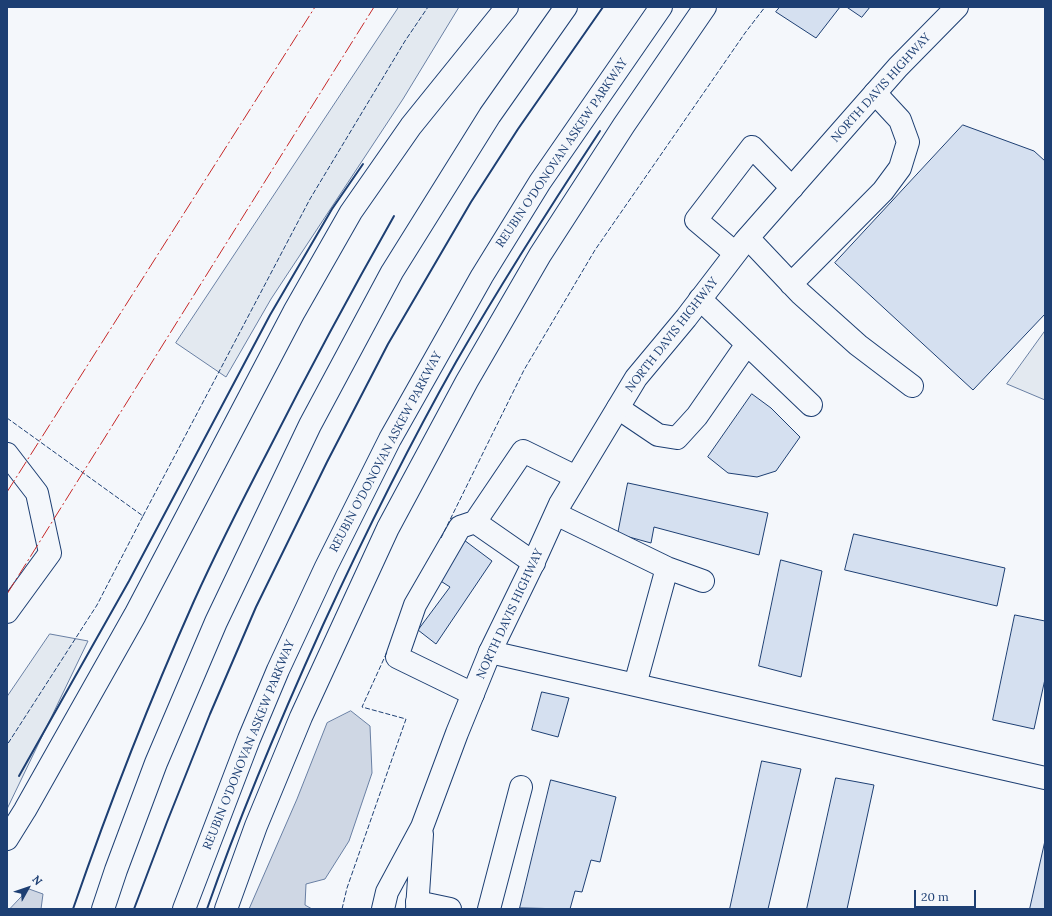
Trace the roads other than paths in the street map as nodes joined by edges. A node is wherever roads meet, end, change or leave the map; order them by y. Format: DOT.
graph roads {
  1 [pos="507,7"];
  2 [pos="566,7"];
  3 [pos="661,7"];
  4 [pos="705,7"];
  5 [pos="957,7"];
  6 [pos="876,93"];
  7 [pos="792,188"];
  8 [pos="742,246"];
  9 [pos="791,284"];
  10 [pos="700,299"];
  11 [pos="747,344"];
  12 [pos="912,386"];
  13 [pos="811,405"];
  14 [pos="618,408"];
  15 [pos="7,454"];
  16 [pos="576,477"];
  17 [pos="556,514"];
  18 [pos="475,522"];
  19 [pos="534,563"];
  20 [pos="667,568"];
  21 [pos="703,581"];
  22 [pos="7,612"];
  23 [pos="490,652"];
  24 [pos="635,685"];
  25 [pos="473,694"];
  26 [pos="1045,778"];
  27 [pos="521,787"];
  28 [pos="422,827"];
  29 [pos="7,839"];
  30 [pos="417,905"];
  31 [pos="103,909"];
  32 [pos="184,909"];
  33 [pos="226,909"];
  34 [pos="383,909"];
  35 [pos="450,909"];
  36 [pos="489,909"];
  1 -- 29 [label="main road"];
  2 -- 31 [label="main road"];
  3 -- 32 [label="main road, REUBIN O'DONOVAN ASKEW PARKWAY"];
  4 -- 33 [label="main road"];
  5 -- 6 [label="main road, NORTH DAVIS HIGHWAY"];
  6 -- 7 [label="main road, NORTH DAVIS HIGHWAY"];
  6 -- 9 [label="main road"];
  7 -- 8 [label="main road, NORTH DAVIS HIGHWAY"];
  7 -- 8 [label="main road"];
  8 -- 9 [label="main road"];
  8 -- 10 [label="main road, NORTH DAVIS HIGHWAY"];
  9 -- 12 [label="main road"];
  10 -- 11 [label="main road"];
  10 -- 14 [label="main road, NORTH DAVIS HIGHWAY"];
  11 -- 13 [label="main road"];
  11 -- 14 [label="main road"];
  14 -- 16 [label="main road, NORTH DAVIS HIGHWAY"];
  15 -- 22 [label="main road"];
  16 -- 17 [label="main road, NORTH DAVIS HIGHWAY"];
  16 -- 18 [label="main road"];
  17 -- 19 [label="main road, NORTH DAVIS HIGHWAY"];
  17 -- 20 [label="main road"];
  18 -- 19 [label="main road"];
  18 -- 25 [label="main road"];
  19 -- 23 [label="main road, NORTH DAVIS HIGHWAY"];
  20 -- 21 [label="main road"];
  20 -- 24 [label="main road"];
  23 -- 24 [label="main road"];
  23 -- 25 [label="main road, NORTH DAVIS HIGHWAY"];
  24 -- 26 [label="main road"];
  25 -- 28 [label="main road, NORTH DAVIS HIGHWAY"];
  27 -- 36 [label="main road"];
  28 -- 30 [label="main road, NORTH DAVIS HIGHWAY"];
  28 -- 34 [label="main road, NORTH DAVIS HIGHWAY"];
  30 -- 35 [label="main road"];
}
